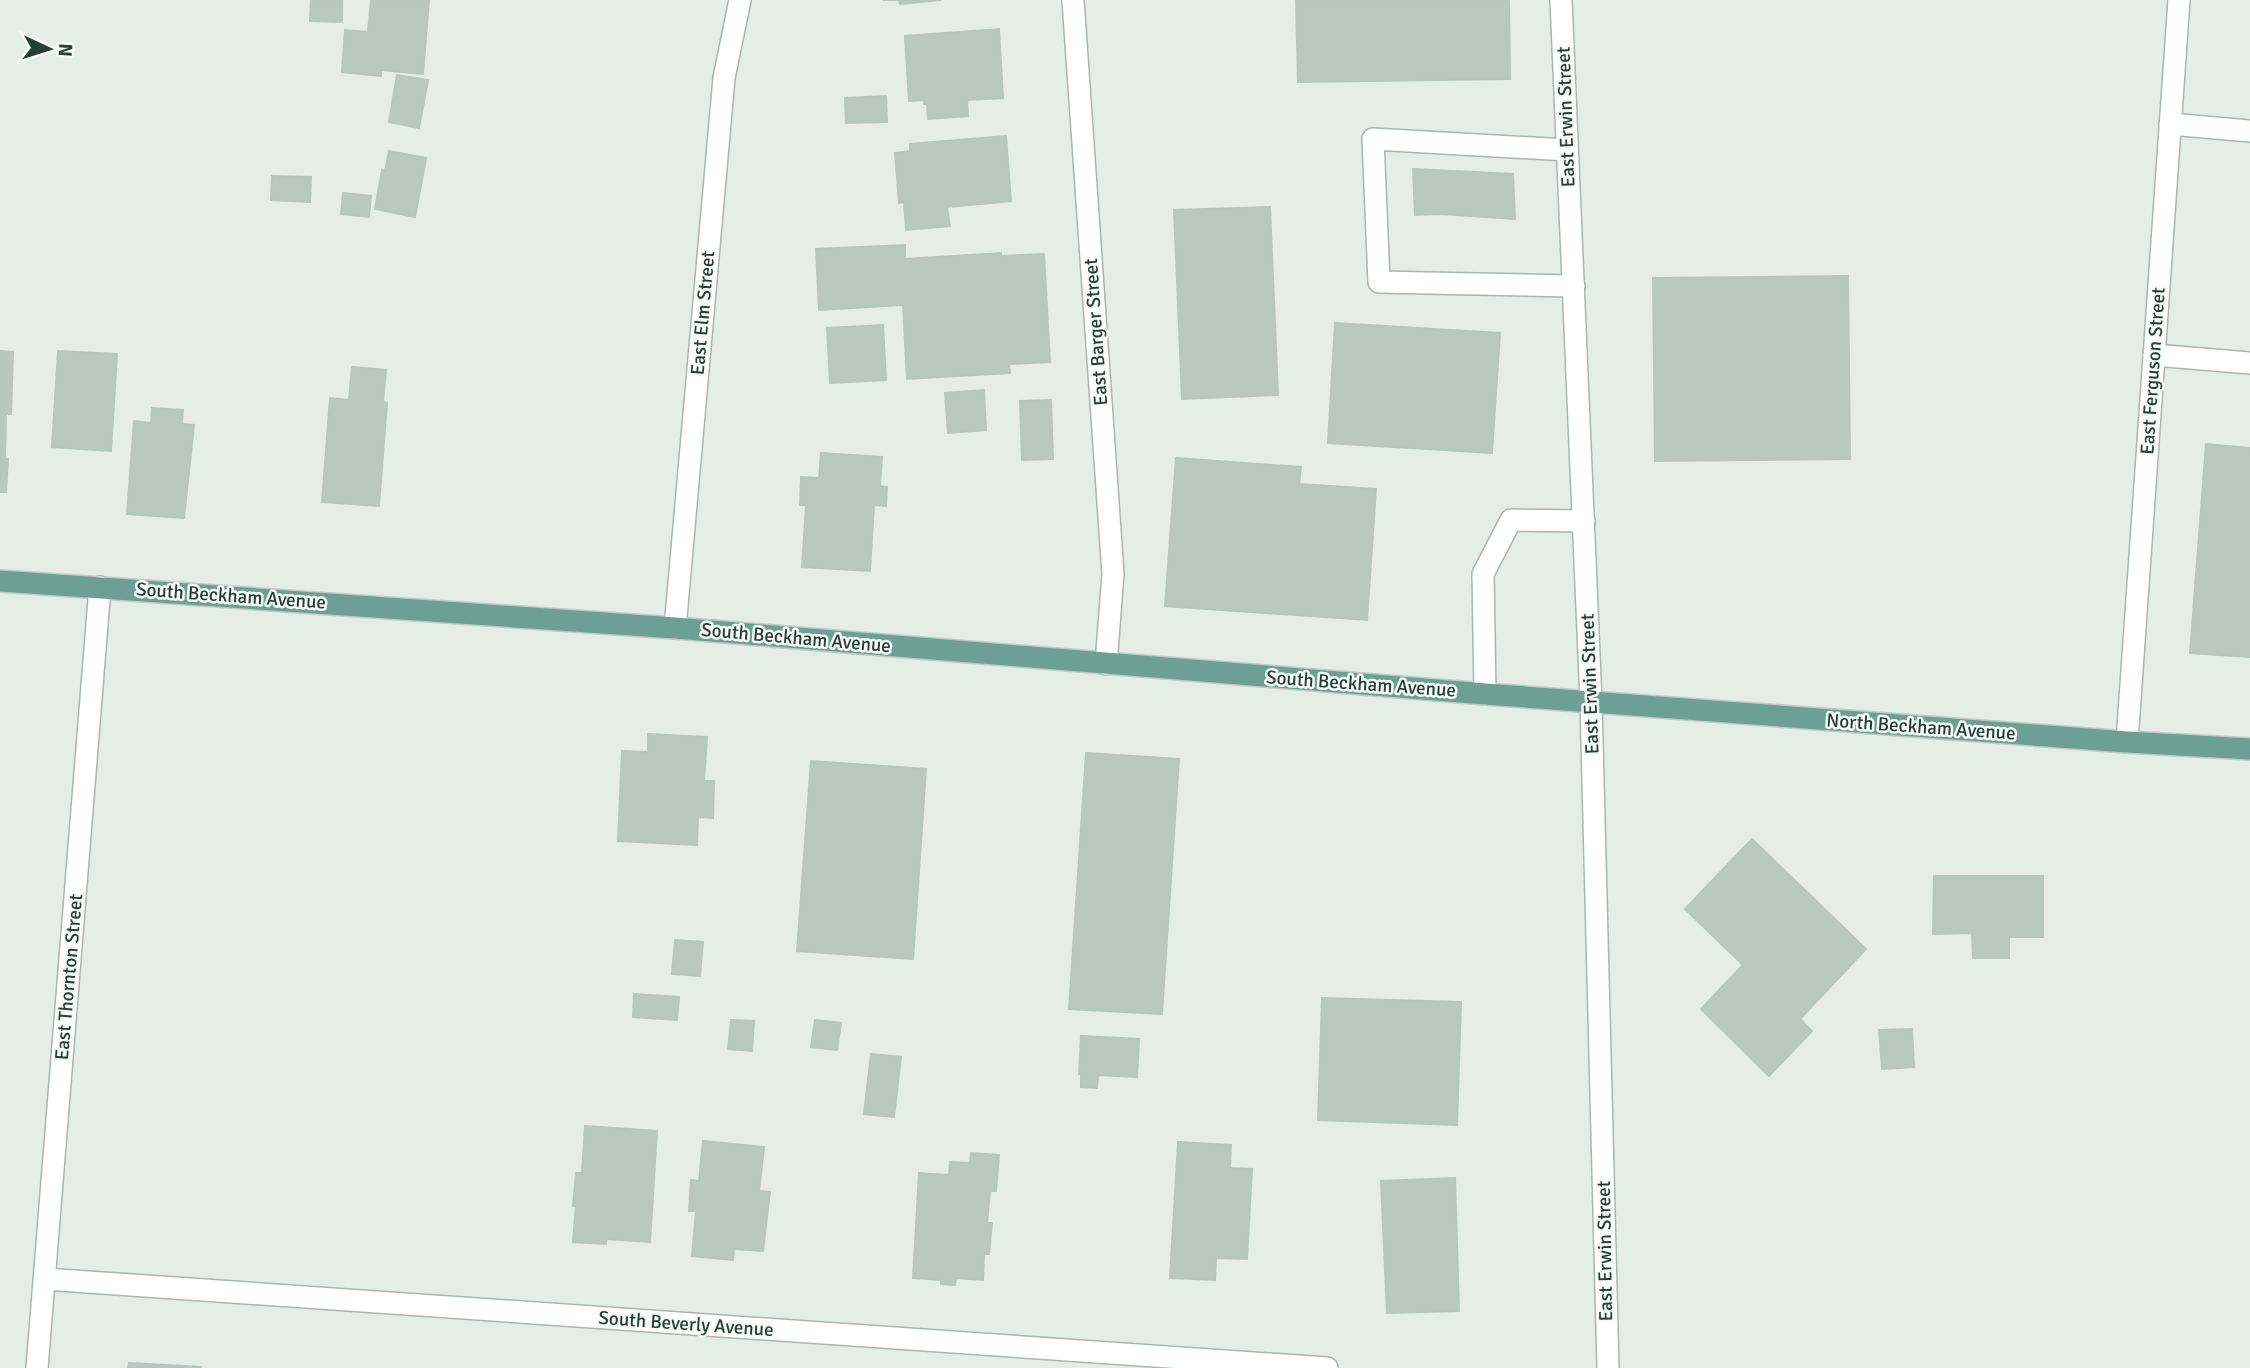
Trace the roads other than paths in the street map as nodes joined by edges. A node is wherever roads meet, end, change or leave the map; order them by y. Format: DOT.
graph roads {
  1 [pos="740,0"];
  2 [pos="1073,0"];
  3 [pos="1562,0"];
  4 [pos="2179,0"];
  5 [pos="2170,124"];
  6 [pos="2250,131"];
  7 [pos="1567,150"];
  8 [pos="1574,286"];
  9 [pos="2154,355"];
  10 [pos="2250,363"];
  11 [pos="1584,521"];
  12 [pos="0,582"];
  13 [pos="100,587"];
  14 [pos="675,628"];
  15 [pos="1106,664"];
  16 [pos="1485,694"];
  17 [pos="1591,702"];
  18 [pos="2127,742"];
  19 [pos="2250,749"];
  20 [pos="45,1279"];
  21 [pos="37,1368"];
  22 [pos="1327,1368"];
  23 [pos="1608,1368"];
  1 -- 14 [label="street, East Elm Street"];
  2 -- 15 [label="street, East Barger Street"];
  3 -- 7 [label="street, East Erwin Street"];
  4 -- 5 [label="street, East Ferguson Street"];
  5 -- 6 [label="street"];
  5 -- 9 [label="street, East Ferguson Street"];
  7 -- 8 [label="street, East Erwin Street"];
  7 -- 8 [label="street"];
  8 -- 11 [label="street, East Erwin Street"];
  9 -- 10 [label="street"];
  9 -- 18 [label="street, East Ferguson Street"];
  11 -- 16 [label="street"];
  11 -- 17 [label="street, East Erwin Street"];
  12 -- 13 [label="main road, South Beckham Avenue"];
  13 -- 14 [label="main road, South Beckham Avenue"];
  13 -- 20 [label="street, East Thornton Street"];
  14 -- 15 [label="main road, South Beckham Avenue"];
  15 -- 16 [label="main road, South Beckham Avenue"];
  16 -- 17 [label="main road, South Beckham Avenue"];
  17 -- 18 [label="main road, North Beckham Avenue"];
  17 -- 23 [label="street, East Erwin Street"];
  18 -- 19 [label="main road, North Beckham Avenue"];
  20 -- 21 [label="street, East Thornton Street"];
  20 -- 22 [label="street, South Beverly Avenue"];
}
